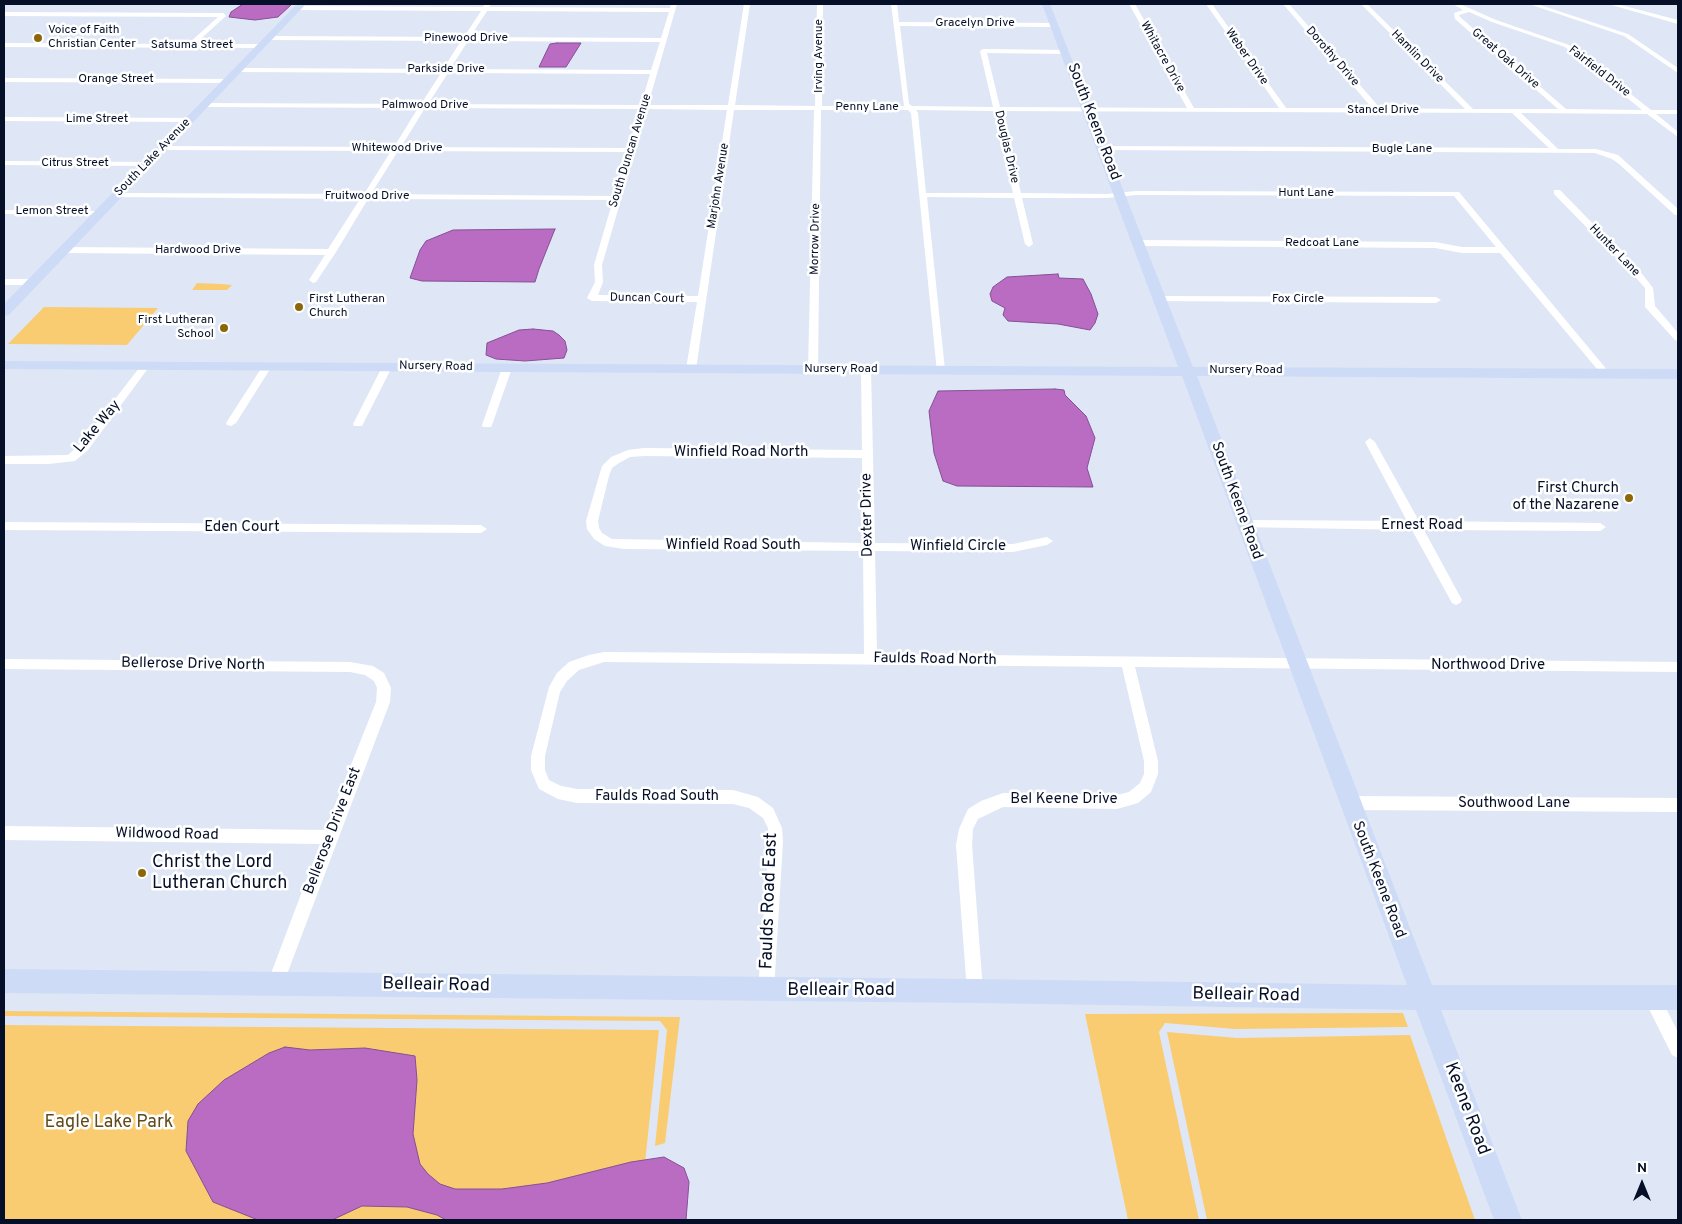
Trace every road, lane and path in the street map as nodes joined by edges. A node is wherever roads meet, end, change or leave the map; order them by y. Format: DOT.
graph roads {
  1 [pos="747,4"];
  2 [pos="820,4"];
  3 [pos="894,4"];
  4 [pos="1046,4"];
  5 [pos="1132,4"];
  6 [pos="1209,4"];
  7 [pos="1286,4"];
  8 [pos="1364,4"];
  9 [pos="1456,4"];
  10 [pos="1532,4"];
  11 [pos="1611,4"];
  12 [pos="300,6"];
  13 [pos="486,6"];
  14 [pos="599,7"];
  15 [pos="673,7"];
  16 [pos="1468,10"];
  17 [pos="4,14"];
  18 [pos="1462,21"];
  19 [pos="1470,21"];
  20 [pos="1478,21"];
  21 [pos="1494,21"];
  22 [pos="1678,22"];
  23 [pos="896,24"];
  24 [pos="1054,25"];
  25 [pos="466,39"];
  26 [pos="663,40"];
  27 [pos="265,42"];
  28 [pos="4,45"];
  29 [pos="189,46"];
  30 [pos="1066,52"];
  31 [pos="239,70"];
  32 [pos="446,70"];
  33 [pos="1678,71"];
  34 [pos="654,72"];
  35 [pos="4,80"];
  36 [pos="228,81"];
  37 [pos="205,105"];
  38 [pos="424,106"];
  39 [pos="645,107"];
  40 [pos="732,107"];
  41 [pos="819,108"];
  42 [pos="910,108"];
  43 [pos="997,109"];
  44 [pos="1088,109"];
  45 [pos="1192,110"];
  46 [pos="1284,110"];
  47 [pos="1378,111"];
  48 [pos="1471,111"];
  49 [pos="1514,111"];
  50 [pos="1564,111"];
  51 [pos="1649,112"];
  52 [pos="1678,112"];
  53 [pos="4,119"];
  54 [pos="190,120"];
  55 [pos="1678,135"];
  56 [pos="163,148"];
  57 [pos="1103,148"];
  58 [pos="397,149"];
  59 [pos="632,150"];
  60 [pos="1555,150"];
  61 [pos="4,163"];
  62 [pos="147,164"];
  63 [pos="1557,192"];
  64 [pos="1120,194"];
  65 [pos="117,195"];
  66 [pos="922,195"];
  67 [pos="1018,195"];
  68 [pos="366,197"];
  69 [pos="617,198"];
  70 [pos="4,212"];
  71 [pos="100,213"];
  72 [pos="1678,213"];
  73 [pos="1139,243"];
  74 [pos="1029,244"];
  75 [pos="64,250"];
  76 [pos="1504,250"];
  77 [pos="332,252"];
  78 [pos="313,280"];
  79 [pos="4,282"];
  80 [pos="33,282"];
  81 [pos="592,298"];
  82 [pos="701,299"];
  83 [pos="1160,299"];
  84 [pos="1436,300"];
  85 [pos="4,312"];
  86 [pos="1678,338"];
  87 [pos="4,365"];
  88 [pos="146,365"];
  89 [pos="267,366"];
  90 [pos="387,367"];
  91 [pos="507,368"];
  92 [pos="690,369"];
  93 [pos="813,370"];
  94 [pos="866,370"];
  95 [pos="940,370"];
  96 [pos="1188,371"];
  97 [pos="1605,373"];
  98 [pos="1678,374"];
  99 [pos="231,424"];
  100 [pos="358,424"];
  101 [pos="487,425"];
  102 [pos="1370,442"];
  103 [pos="867,454"];
  104 [pos="4,460"];
  105 [pos="1244,524"];
  106 [pos="4,526"];
  107 [pos="1416,526"];
  108 [pos="1600,526"];
  109 [pos="481,529"];
  110 [pos="598,536"];
  111 [pos="1047,541"];
  112 [pos="869,547"];
  113 [pos="1456,600"];
  114 [pos="871,659"];
  115 [pos="1128,662"];
  116 [pos="4,664"];
  117 [pos="1298,665"];
  118 [pos="1678,667"];
  119 [pos="379,677"];
  120 [pos="544,784"];
  121 [pos="1349,803"];
  122 [pos="1678,805"];
  123 [pos="768,813"];
  124 [pos="4,833"];
  125 [pos="330,837"];
  126 [pos="4,982"];
  127 [pos="275,984"];
  128 [pos="766,990"];
  129 [pos="974,991"];
  130 [pos="1651,997"];
  131 [pos="1678,997"];
  132 [pos="1423,998"];
  133 [pos="1678,1049"];
  134 [pos="1508,1220"];
  1 -- 40 [label="street, Marjohn Avenue"];
  2 -- 41 [label="street, Irving Avenue"];
  3 -- 23 [label="street"];
  4 -- 24 [label="main road, South Keene Road"];
  5 -- 45 [label="street, Whitacre Drive"];
  6 -- 46 [label="street, Weber Drive"];
  7 -- 47 [label="street, Dorothy Drive"];
  8 -- 48 [label="street, Hamlin Drive"];
  9 -- 16 [label="street, Fairfield Drive"];
  10 -- 33 [label="street"];
  11 -- 22 [label="street"];
  12 -- 13 [label="street"];
  12 -- 27 [label="street, South Lake Avenue"];
  13 -- 14 [label="street"];
  13 -- 25 [label="street"];
  14 -- 15 [label="street"];
  15 -- 26 [label="street, South Duncan Avenue"];
  16 -- 18 [label="street, Great Oak Drive"];
  16 -- 21 [label="street, Fairfield Drive"];
  17 -- 29 [label="street"];
  18 -- 19 [label="street"];
  18 -- 50 [label="street, Great Oak Drive"];
  20 -- 21 [label="street"];
  21 -- 51 [label="street, Fairfield Drive"];
  23 -- 24 [label="street, Gracelyn Drive"];
  23 -- 42 [label="street"];
  24 -- 30 [label="main road, South Keene Road"];
  25 -- 26 [label="street, Pinewood Drive"];
  25 -- 27 [label="street, Pinewood Drive"];
  25 -- 32 [label="street"];
  26 -- 34 [label="street, South Duncan Avenue"];
  27 -- 29 [label="street, Satsuma Street"];
  27 -- 31 [label="street, South Lake Avenue"];
  28 -- 29 [label="street, Satsuma Street"];
  30 -- 43 [label="street, Douglas Drive"];
  30 -- 44 [label="main road, South Keene Road"];
  31 -- 32 [label="street, Parkside Drive"];
  31 -- 36 [label="street, South Lake Avenue"];
  32 -- 34 [label="street, Parkside Drive"];
  32 -- 38 [label="street"];
  34 -- 39 [label="street, South Duncan Avenue"];
  35 -- 36 [label="street, Orange Street"];
  36 -- 37 [label="street, South Lake Avenue"];
  37 -- 38 [label="street, Palmwood Drive"];
  37 -- 54 [label="street, South Lake Avenue"];
  38 -- 39 [label="street, Palmwood Drive"];
  38 -- 58 [label="street"];
  39 -- 40 [label="street, Penny Lane"];
  39 -- 59 [label="street, South Duncan Avenue"];
  40 -- 41 [label="street, Penny Lane"];
  40 -- 82 [label="street, Marjohn Avenue"];
  41 -- 42 [label="street, Penny Lane"];
  41 -- 93 [label="street, Morrow Drive"];
  42 -- 43 [label="street, Penny Lane"];
  42 -- 66 [label="street"];
  43 -- 44 [label="street, Penny Lane"];
  43 -- 67 [label="street, Douglas Drive"];
  44 -- 45 [label="street, Stancel Drive"];
  44 -- 57 [label="main road, South Keene Road"];
  45 -- 46 [label="street, Stancel Drive"];
  46 -- 47 [label="street, Stancel Drive"];
  47 -- 48 [label="street, Stancel Drive"];
  48 -- 49 [label="street, Stancel Drive"];
  49 -- 50 [label="street, Stancel Drive"];
  49 -- 60 [label="street"];
  50 -- 51 [label="street, Stancel Drive"];
  51 -- 52 [label="street, Stancel Drive"];
  51 -- 55 [label="street, Fairfield Drive"];
  53 -- 54 [label="street, Lime Street"];
  54 -- 56 [label="street, South Lake Avenue"];
  56 -- 58 [label="street, Whitewood Drive"];
  56 -- 62 [label="street, South Lake Avenue"];
  57 -- 60 [label="street, Bugle Lane"];
  57 -- 64 [label="main road, South Keene Road"];
  58 -- 59 [label="street, Whitewood Drive"];
  58 -- 68 [label="street"];
  59 -- 69 [label="street, South Duncan Avenue"];
  60 -- 72 [label="street, Bugle Lane"];
  61 -- 62 [label="street, Citrus Street"];
  62 -- 65 [label="street, South Lake Avenue"];
  63 -- 86 [label="street, Hunter Lane"];
  64 -- 67 [label="street, Hunt Lane"];
  64 -- 73 [label="main road, South Keene Road"];
  64 -- 76 [label="street, Hunt Lane"];
  65 -- 68 [label="street, Fruitwood Drive"];
  65 -- 71 [label="street, South Lake Avenue"];
  66 -- 67 [label="street, Hunt Lane"];
  66 -- 95 [label="street"];
  67 -- 74 [label="street, Douglas Drive"];
  68 -- 69 [label="street, Fruitwood Drive"];
  68 -- 77 [label="street"];
  69 -- 81 [label="street, South Duncan Avenue"];
  70 -- 71 [label="street, Lemon Street"];
  71 -- 75 [label="street, South Lake Avenue"];
  73 -- 76 [label="street, Redcoat Lane"];
  73 -- 83 [label="main road, South Keene Road"];
  75 -- 77 [label="street, Hardwood Drive"];
  75 -- 80 [label="street, South Lake Avenue"];
  76 -- 97 [label="street, Hunt Lane"];
  77 -- 78 [label="street"];
  79 -- 80 [label="street"];
  80 -- 85 [label="street, South Lake Avenue"];
  81 -- 82 [label="street, Duncan Court"];
  82 -- 92 [label="street, Marjohn Avenue"];
  83 -- 84 [label="street, Fox Circle"];
  83 -- 96 [label="main road, South Keene Road"];
  87 -- 88 [label="street, Nursery Road"];
  88 -- 89 [label="street, Nursery Road"];
  88 -- 104 [label="street, Lake Way"];
  89 -- 90 [label="street, Nursery Road"];
  89 -- 99 [label="street"];
  90 -- 91 [label="street, Nursery Road"];
  90 -- 100 [label="street"];
  91 -- 92 [label="street, Nursery Road"];
  91 -- 101 [label="street"];
  92 -- 93 [label="street, Nursery Road"];
  93 -- 94 [label="street, Nursery Road"];
  94 -- 95 [label="street, Nursery Road"];
  94 -- 103 [label="street, Dexter Drive"];
  95 -- 96 [label="street, Nursery Road"];
  96 -- 97 [label="street, Nursery Road"];
  96 -- 105 [label="street, South Keene Road"];
  97 -- 98 [label="street, Nursery Road"];
  102 -- 107 [label="street"];
  103 -- 110 [label="street, Winfield Road North"];
  103 -- 112 [label="street, Dexter Drive"];
  105 -- 107 [label="street, Ernest Road"];
  105 -- 117 [label="street, South Keene Road"];
  106 -- 109 [label="street, Eden Court"];
  107 -- 108 [label="street, Ernest Road"];
  107 -- 113 [label="street"];
  110 -- 112 [label="street, Winfield Road South"];
  111 -- 112 [label="street, Winfield Circle"];
  112 -- 114 [label="street, Dexter Drive"];
  114 -- 115 [label="street, Faulds Road North"];
  114 -- 120 [label="street, Faulds Road North"];
  115 -- 117 [label="street, Faulds Road North"];
  115 -- 129 [label="street, Bel Keene Drive"];
  116 -- 119 [label="street, Bellerose Drive North"];
  117 -- 118 [label="street, Northwood Drive"];
  117 -- 121 [label="street, South Keene Road"];
  119 -- 125 [label="street, Bellerose Drive East"];
  120 -- 123 [label="street, Faulds Road South"];
  121 -- 122 [label="street, Southwood Lane"];
  121 -- 132 [label="street, South Keene Road"];
  123 -- 128 [label="street, Faulds Road East"];
  124 -- 125 [label="street, Wildwood Road"];
  125 -- 127 [label="street, Bellerose Drive East"];
  126 -- 127 [label="street, Belleair Road"];
  127 -- 128 [label="street, Belleair Road"];
  128 -- 129 [label="street, Belleair Road"];
  129 -- 132 [label="street, Belleair Road"];
  130 -- 131 [label="street, Belleair Road"];
  130 -- 132 [label="street, Belleair Road"];
  130 -- 133 [label="street"];
  132 -- 134 [label="main road, Keene Road"];
}
